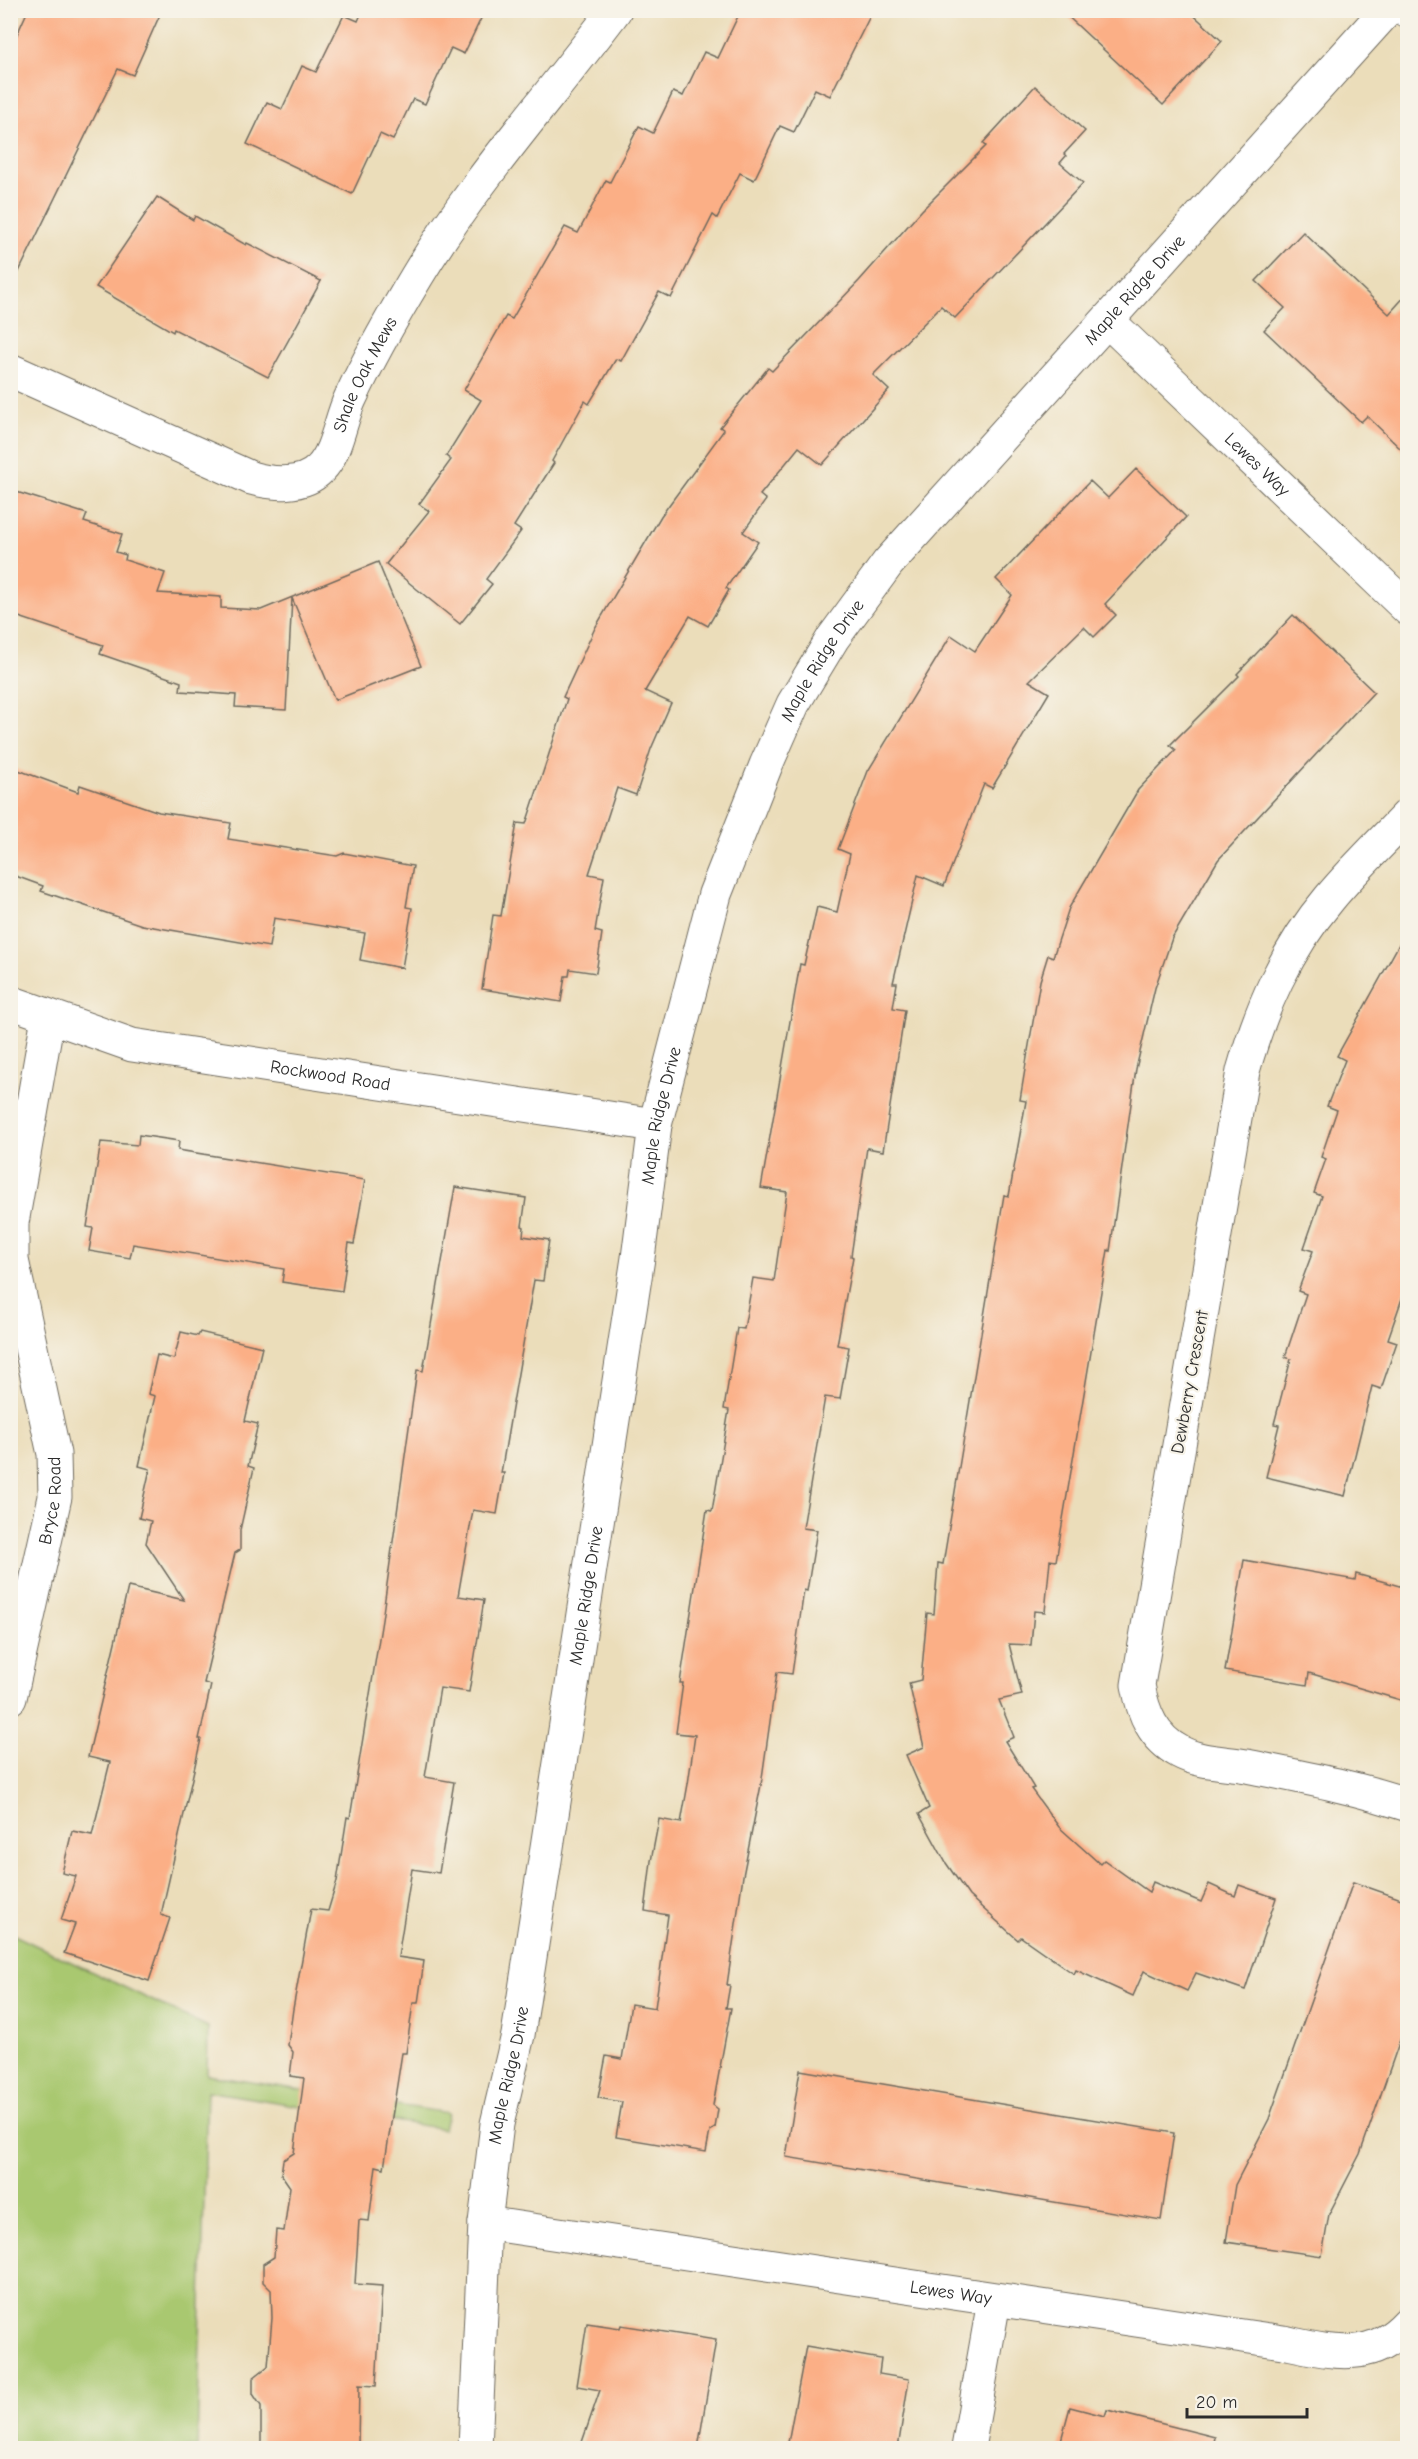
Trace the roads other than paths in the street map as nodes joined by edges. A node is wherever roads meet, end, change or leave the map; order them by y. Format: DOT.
graph roads {
  1 [pos="615,10"];
  2 [pos="1387,10"];
  3 [pos="1108,321"];
  4 [pos="10,370"];
  5 [pos="1407,609"];
  6 [pos="1407,815"];
  7 [pos="10,1002"];
  8 [pos="48,1017"];
  9 [pos="655,1125"];
  10 [pos="10,1698"];
  11 [pos="1407,1805"];
  12 [pos="485,2223"];
  13 [pos="994,2301"];
  14 [pos="1407,2323"];
  15 [pos="475,2448"];
  16 [pos="968,2448"];
  1 -- 4 [label="street, Shale Oak Mews"];
  2 -- 3 [label="street, Maple Ridge Drive"];
  3 -- 5 [label="street, Lewes Way"];
  3 -- 9 [label="street, Maple Ridge Drive"];
  6 -- 11 [label="street, Dewberry Crescent"];
  7 -- 8 [label="street, Rockwood Road"];
  8 -- 9 [label="street, Rockwood Road"];
  8 -- 10 [label="street, Bryce Road"];
  9 -- 12 [label="street, Maple Ridge Drive"];
  12 -- 13 [label="street, Lewes Way"];
  12 -- 15 [label="street, Maple Ridge Drive"];
  13 -- 14 [label="street, Lewes Way"];
  13 -- 16 [label="street"];
}
